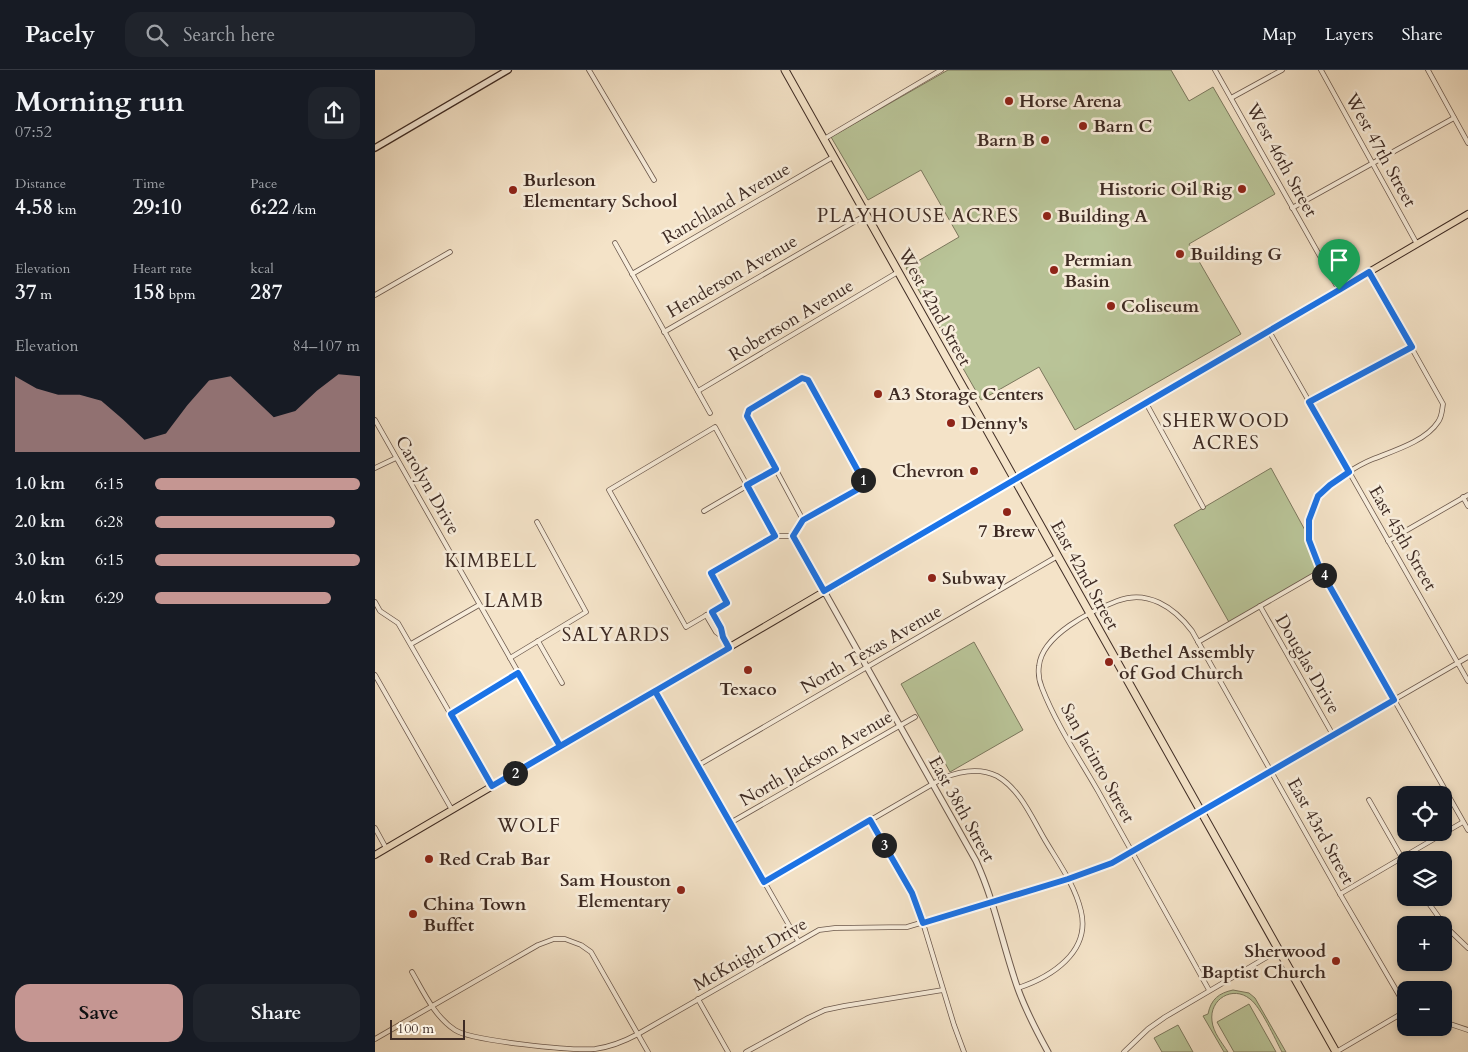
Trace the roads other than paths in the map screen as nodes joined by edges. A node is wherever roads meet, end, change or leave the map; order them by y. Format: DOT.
graph roads {
  1 [pos="589,70"];
  2 [pos="785,70"];
  3 [pos="941,70"];
  4 [pos="1215,70"];
  5 [pos="1282,70"];
  6 [pos="1321,70"];
  7 [pos="1427,70"];
  8 [pos="506,71"];
  9 [pos="1231,98"];
  10 [pos="1454,118"];
  11 [pos="823,139"];
  12 [pos="375,140"];
  13 [pos="1468,143"];
  14 [pos="377,147"];
  15 [pos="833,156"];
  16 [pos="1373,163"];
  17 [pos="654,180"];
  18 [pos="1293,208"];
  19 [pos="1468,214"];
  20 [pos="866,215"];
  21 [pos="615,243"];
  22 [pos="1417,244"];
  23 [pos="450,252"];
  24 [pos="898,272"];
  25 [pos="1369,272"];
  26 [pos="632,274"];
  27 [pos="1339,290"];
  28 [pos="375,295"];
  29 [pos="1269,331"];
  30 [pos="664,332"];
  31 [pos="1412,347"];
  32 [pos="698,391"];
  33 [pos="1309,402"];
  34 [pos="1146,403"];
  35 [pos="710,412"];
  36 [pos="375,420"];
  37 [pos="396,458"];
  38 [pos="375,468"];
  39 [pos="776,469"];
  40 [pos="1349,472"];
  41 [pos="1015,480"];
  42 [pos="747,485"];
  43 [pos="1468,495"];
  44 [pos="1463,498"];
  45 [pos="1468,506"];
  46 [pos="1203,507"];
  47 [pos="703,511"];
  48 [pos="803,520"];
  49 [pos="537,522"];
  50 [pos="775,536"];
  51 [pos="793,536"];
  52 [pos="1388,541"];
  53 [pos="1058,556"];
  54 [pos="1321,571"];
  55 [pos="824,591"];
  56 [pos="375,602"];
  57 [pos="479,605"];
  58 [pos="1260,606"];
  59 [pos="712,612"];
  60 [pos="1090,614"];
  61 [pos="706,615"];
  62 [pos="723,637"];
  63 [pos="538,642"];
  64 [pos="1198,642"];
  65 [pos="411,644"];
  66 [pos="729,648"];
  67 [pos="1468,656"];
  68 [pos="510,658"];
  69 [pos="1457,663"];
  70 [pos="867,667"];
  71 [pos="518,673"];
  72 [pos="375,675"];
  73 [pos="1468,681"];
  74 [pos="562,683"];
  75 [pos="655,691"];
  76 [pos="1394,700"];
  77 [pos="451,714"];
  78 [pos="915,717"];
  79 [pos="900,726"];
  80 [pos="1333,735"];
  81 [pos="560,746"];
  82 [pos="697,766"];
  83 [pos="1271,771"];
  84 [pos="932,784"];
  85 [pos="492,786"];
  86 [pos="1369,800"];
  87 [pos="452,810"];
  88 [pos="1201,812"];
  89 [pos="870,820"];
  90 [pos="1463,822"];
  91 [pos="730,824"];
  92 [pos="375,828"];
  93 [pos="1468,830"];
  94 [pos="386,848"];
  95 [pos="1398,851"];
  96 [pos="1414,851"];
  97 [pos="1132,852"];
  98 [pos="375,855"];
  99 [pos="1397,861"];
  100 [pos="1068,879"];
  101 [pos="764,882"];
  102 [pos="1340,894"];
  103 [pos="992,902"];
  104 [pos="1431,906"];
  105 [pos="923,923"];
  106 [pos="798,941"];
  107 [pos="1468,948"];
  108 [pos="1279,950"];
  109 [pos="413,972"];
  110 [pos="1018,988"];
  111 [pos="943,990"];
  112 [pos="1209,990"];
  113 [pos="1397,993"];
  114 [pos="698,1000"];
  115 [pos="432,1006"];
  116 [pos="1397,1015"];
  117 [pos="1452,1025"];
  118 [pos="1468,1030"];
  119 [pos="639,1034"];
  120 [pos="375,1039"];
  121 [pos="649,1052"];
  122 [pos="728,1052"];
  123 [pos="746,1052"];
  124 [pos="964,1052"];
  125 [pos="1048,1052"];
  126 [pos="1124,1052"];
  127 [pos="1336,1052"];
  1 -- 17 [label="street"];
  2 -- 11 [label="highway, West 42nd Street"];
  3 -- 11 [label="street"];
  4 -- 9 [label="street, West 46th Street"];
  5 -- 9 [label="street"];
  6 -- 16 [label="street, West 47th Street"];
  7 -- 10 [label="street"];
  8 -- 14 [label="main road"];
  9 -- 18 [label="street, West 46th Street"];
  10 -- 13 [label="street"];
  10 -- 16 [label="street"];
  11 -- 15 [label="highway, West 42nd Street"];
  12 -- 14 [label="street"];
  15 -- 20 [label="highway, West 42nd Street"];
  15 -- 26 [label="street, Ranchland Avenue"];
  16 -- 18 [label="street"];
  16 -- 22 [label="street, West 47th Street"];
  18 -- 27 [label="street, West 46th Street"];
  19 -- 22 [label="main road"];
  20 -- 24 [label="highway, West 42nd Street"];
  20 -- 30 [label="street, Henderson Avenue"];
  21 -- 26 [label="street"];
  22 -- 25 [label="main road"];
  23 -- 28 [label="street"];
  24 -- 32 [label="street, Robertson Avenue"];
  24 -- 41 [label="highway, West 42nd Street"];
  25 -- 27 [label="main road"];
  25 -- 31 [label="street"];
  26 -- 30 [label="street"];
  27 -- 29 [label="main road"];
  29 -- 33 [label="street, East 45th Street"];
  29 -- 34 [label="main road"];
  30 -- 32 [label="street"];
  31 -- 33 [label="street"];
  31 -- 40 [label="street"];
  32 -- 35 [label="street"];
  33 -- 40 [label="street, East 45th Street"];
  34 -- 41 [label="main road"];
  34 -- 46 [label="street"];
  36 -- 37 [label="street, Carolyn Drive"];
  37 -- 38 [label="street"];
  37 -- 57 [label="street, Carolyn Drive"];
  39 -- 42 [label="street"];
  39 -- 48 [label="street"];
  39 -- 48 [label="street"];
  40 -- 52 [label="street, East 45th Street"];
  40 -- 54 [label="street"];
  41 -- 53 [label="highway, East 42nd Street"];
  41 -- 55 [label="main road"];
  42 -- 47 [label="street"];
  42 -- 50 [label="street"];
  42 -- 61 [label="street"];
  43 -- 44 [label="street"];
  44 -- 45 [label="street"];
  44 -- 52 [label="street"];
  48 -- 51 [label="street"];
  49 -- 63 [label="street"];
  50 -- 51 [label="street"];
  50 -- 59 [label="street"];
  51 -- 55 [label="street"];
  52 -- 69 [label="street, East 45th Street"];
  53 -- 60 [label="highway, East 42nd Street"];
  53 -- 70 [label="street, North Texas Avenue"];
  54 -- 58 [label="street"];
  54 -- 76 [label="street"];
  55 -- 66 [label="main road"];
  55 -- 70 [label="street, East 38th Street"];
  56 -- 65 [label="street"];
  57 -- 65 [label="street"];
  57 -- 68 [label="street, Carolyn Drive"];
  58 -- 64 [label="street"];
  58 -- 80 [label="street, Douglas Drive"];
  59 -- 61 [label="street"];
  59 -- 62 [label="street"];
  60 -- 64 [label="street, San Jacinto Street"];
  60 -- 88 [label="highway, East 42nd Street"];
  60 -- 97 [label="street, San Jacinto Street"];
  61 -- 62 [label="street"];
  62 -- 66 [label="street"];
  63 -- 68 [label="street"];
  63 -- 74 [label="street"];
  64 -- 83 [label="street, East 43rd Street"];
  65 -- 77 [label="street"];
  66 -- 75 [label="main road"];
  67 -- 69 [label="street, McKnight Drive"];
  68 -- 71 [label="street, Carolyn Drive"];
  69 -- 73 [label="street, East 45th Street"];
  69 -- 76 [label="street, McKnight Drive"];
  70 -- 79 [label="street, East 38th Street"];
  70 -- 82 [label="street, North Texas Avenue"];
  71 -- 77 [label="street"];
  71 -- 81 [label="street, Carolyn Drive"];
  72 -- 87 [label="street"];
  75 -- 81 [label="main road"];
  75 -- 82 [label="street"];
  76 -- 80 [label="street, McKnight Drive"];
  76 -- 90 [label="street"];
  77 -- 85 [label="street"];
  78 -- 79 [label="street, North Jackson Avenue"];
  79 -- 84 [label="street, East 38th Street"];
  79 -- 91 [label="street, North Jackson Avenue"];
  80 -- 83 [label="street, McKnight Drive"];
  81 -- 85 [label="main road"];
  82 -- 91 [label="street"];
  83 -- 88 [label="street, McKnight Drive"];
  83 -- 102 [label="street, East 43rd Street"];
  84 -- 89 [label="street"];
  84 -- 100 [label="street"];
  84 -- 103 [label="street, East 38th Street"];
  85 -- 87 [label="main road"];
  86 -- 95 [label="street"];
  87 -- 94 [label="main road"];
  88 -- 97 [label="street, McKnight Drive"];
  88 -- 108 [label="highway, East 42nd Street"];
  89 -- 101 [label="street"];
  89 -- 105 [label="street"];
  90 -- 93 [label="street"];
  90 -- 96 [label="street"];
  91 -- 101 [label="street"];
  92 -- 94 [label="street"];
  94 -- 98 [label="main road"];
  97 -- 100 [label="street, McKnight Drive"];
  97 -- 112 [label="street, San Jacinto Street"];
  99 -- 102 [label="street"];
  100 -- 103 [label="street, McKnight Drive"];
  100 -- 110 [label="street"];
  101 -- 106 [label="street"];
  102 -- 113 [label="street, East 43rd Street"];
  103 -- 105 [label="street, McKnight Drive"];
  103 -- 110 [label="street, East 38th Street"];
  104 -- 107 [label="street"];
  105 -- 106 [label="street, McKnight Drive"];
  105 -- 111 [label="street"];
  106 -- 114 [label="street, McKnight Drive"];
  108 -- 112 [label="street"];
  108 -- 127 [label="highway, East 42nd Street"];
  109 -- 115 [label="street, McKnight Drive"];
  110 -- 125 [label="street, East 38th Street"];
  111 -- 123 [label="street"];
  111 -- 124 [label="street"];
  112 -- 126 [label="street"];
  114 -- 119 [label="street, McKnight Drive"];
  114 -- 122 [label="street"];
  115 -- 119 [label="street, McKnight Drive"];
  115 -- 119 [label="street"];
  115 -- 120 [label="street"];
  116 -- 127 [label="street"];
  117 -- 118 [label="street"];
  119 -- 121 [label="street"];
}
